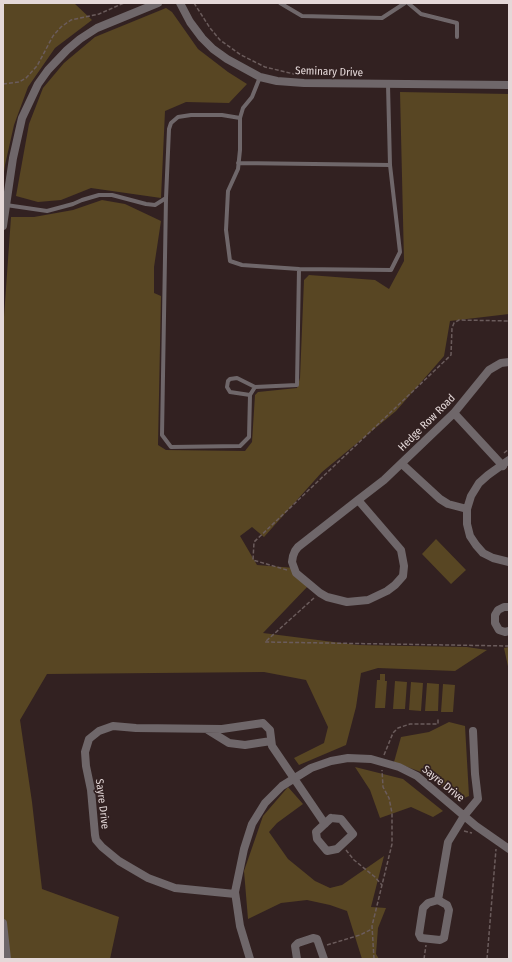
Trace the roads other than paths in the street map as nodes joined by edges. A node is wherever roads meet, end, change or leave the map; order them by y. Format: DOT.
graph roads {
  1 [pos="158,3"];
  2 [pos="180,3"];
  3 [pos="280,3"];
  4 [pos="406,3"];
  5 [pos="457,37"];
  6 [pos="260,77"];
  7 [pos="388,85"];
  8 [pos="509,85"];
  9 [pos="240,118"];
  10 [pos="238,163"];
  11 [pos="390,164"];
  12 [pos="166,198"];
  13 [pos="6,205"];
  14 [pos="3,226"];
  15 [pos="299,269"];
  16 [pos="509,362"];
  17 [pos="255,387"];
  18 [pos="250,395"];
  19 [pos="454,413"];
  20 [pos="506,463"];
  21 [pos="402,464"];
  22 [pos="358,500"];
  23 [pos="467,509"];
  24 [pos="509,562"];
  25 [pos="509,607"];
  26 [pos="509,631"];
  27 [pos="207,729"];
  28 [pos="473,731"];
  29 [pos="271,741"];
  30 [pos="294,778"];
  31 [pos="464,816"];
  32 [pos="325,824"];
  33 [pos="509,849"];
  34 [pos="235,894"];
  35 [pos="438,900"];
  36 [pos="3,923"];
  37 [pos="6,959"];
  38 [pos="250,959"];
  39 [pos="295,959"];
  40 [pos="324,959"];
  1 -- 13 [label="street"];
  2 -- 6 [label="street, Seminary Drive"];
  3 -- 4 [label="lane"];
  4 -- 5 [label="lane"];
  6 -- 7 [label="street, Seminary Drive"];
  6 -- 9 [label="lane"];
  7 -- 8 [label="street, Seminary Drive"];
  7 -- 11 [label="lane"];
  9 -- 10 [label="lane"];
  9 -- 12 [label="lane"];
  10 -- 11 [label="lane"];
  10 -- 15 [label="lane"];
  11 -- 15 [label="lane"];
  12 -- 13 [label="lane"];
  12 -- 18 [label="lane"];
  13 -- 14 [label="street"];
  15 -- 17 [label="lane"];
  16 -- 19 [label="street, Hedge Row Road"];
  17 -- 18 [label="lane"];
  17 -- 18 [label="lane"];
  19 -- 20 [label="street"];
  19 -- 21 [label="street, Hedge Row Road"];
  20 -- 23 [label="street"];
  21 -- 22 [label="street, Hedge Row Road"];
  21 -- 23 [label="street"];
  22 -- 22 [label="street, Hedge Row Road"];
  23 -- 24 [label="street"];
  25 -- 26 [label="street"];
  27 -- 29 [label="street"];
  27 -- 29 [label="street, Sayre Drive"];
  27 -- 34 [label="street, Sayre Drive"];
  28 -- 31 [label="street, Sayre Drive"];
  29 -- 30 [label="street, Sayre Drive"];
  30 -- 31 [label="street, Sayre Drive"];
  30 -- 32 [label="street, Sayre Drive"];
  30 -- 34 [label="street, Sayre Drive"];
  31 -- 33 [label="street, Sayre Drive"];
  31 -- 35 [label="street, Sayre Drive"];
  32 -- 32 [label="street"];
  34 -- 38 [label="street, Sayre Drive"];
  35 -- 35 [label="street"];
  36 -- 37 [label="street"];
  39 -- 40 [label="street"];
}
